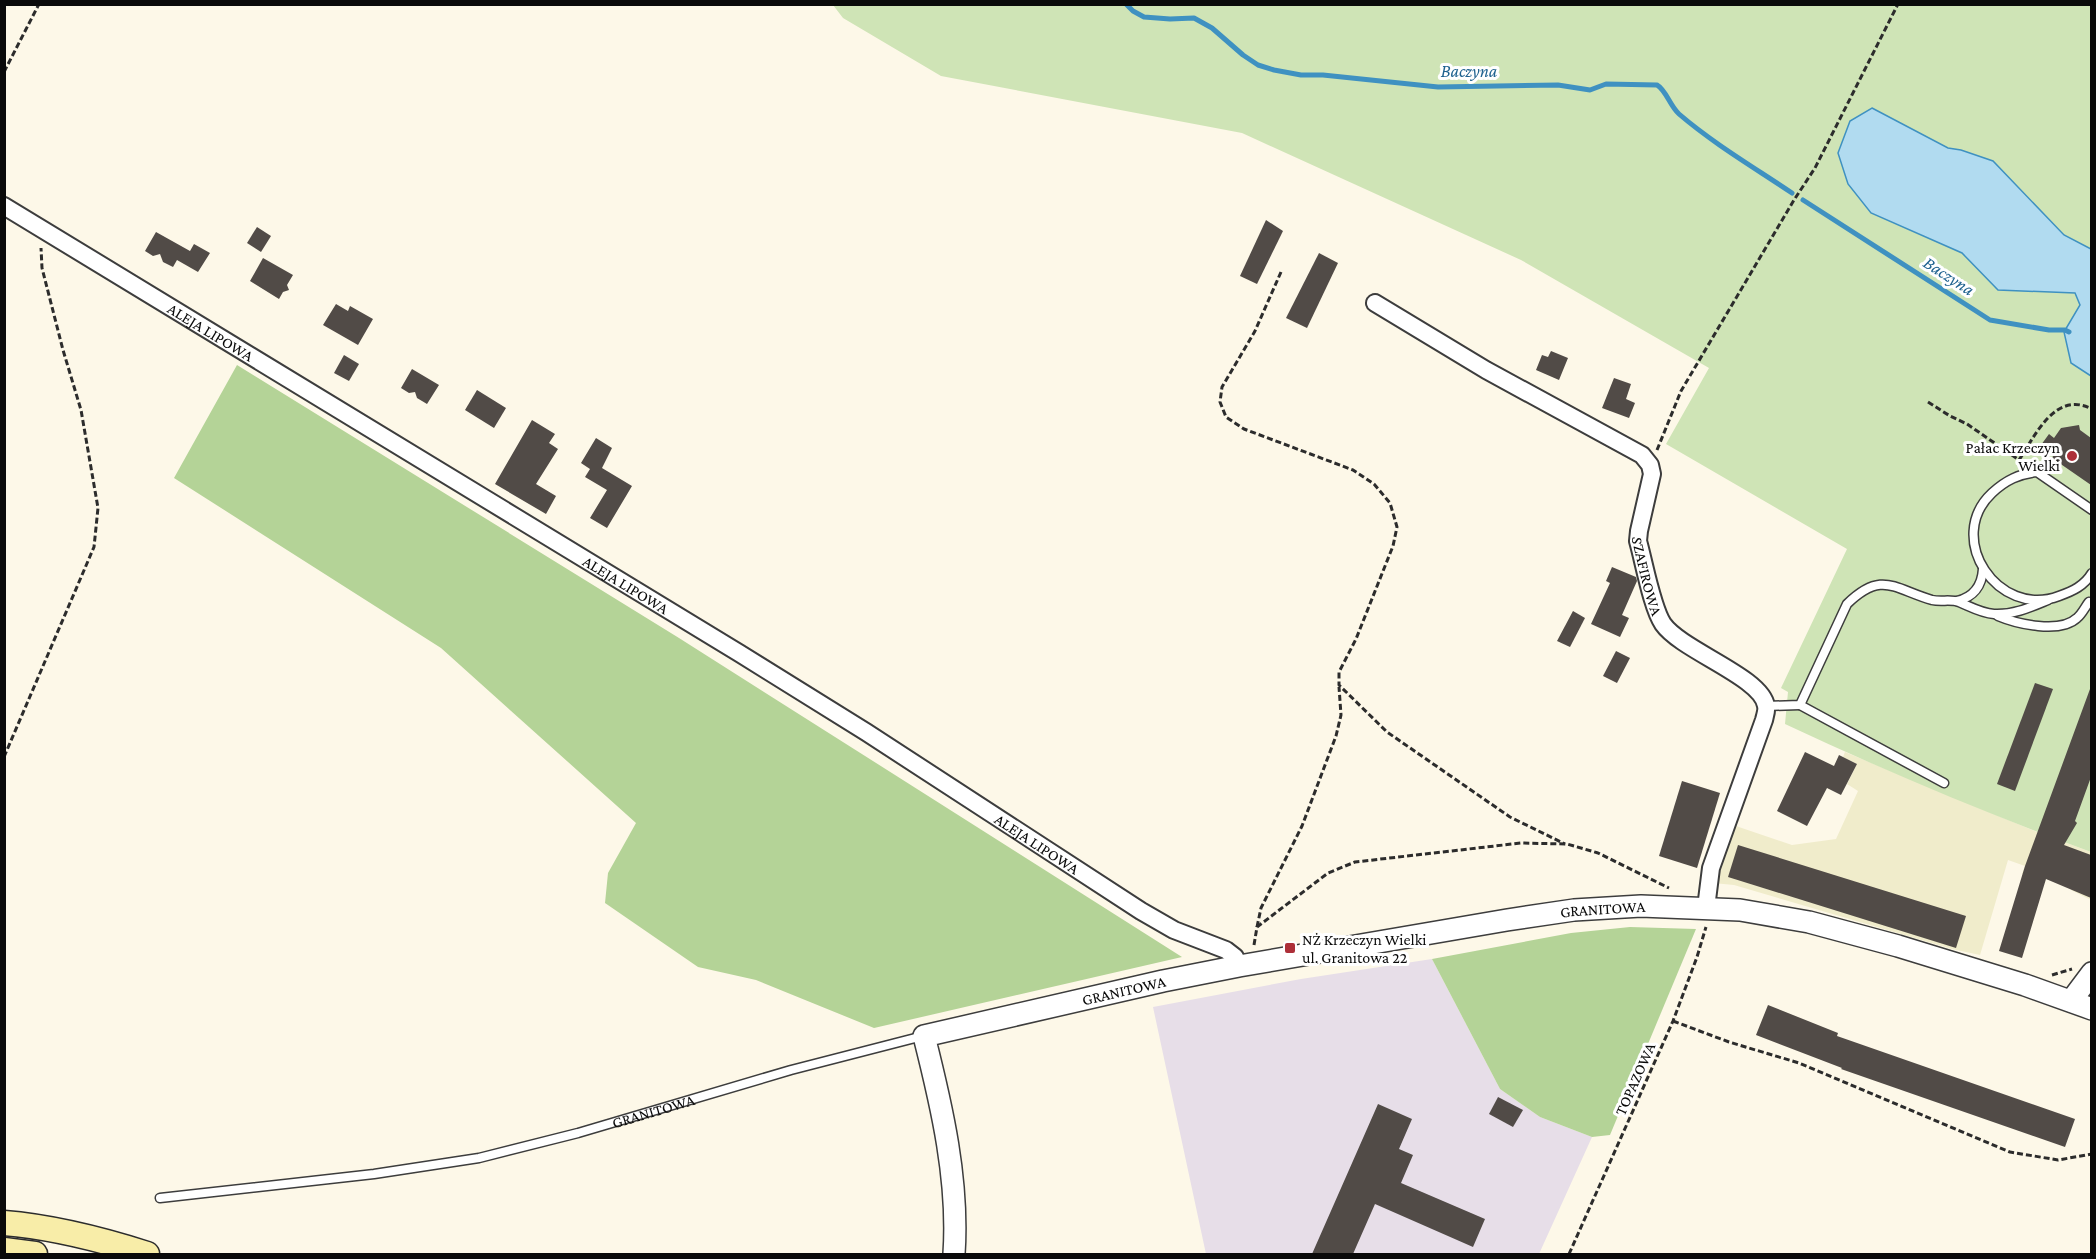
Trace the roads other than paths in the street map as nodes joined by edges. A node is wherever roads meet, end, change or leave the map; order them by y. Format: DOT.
graph roads {
  1 [pos="4,206"];
  2 [pos="1375,303"];
  3 [pos="2091,510"];
  4 [pos="1983,569"];
  5 [pos="2091,573"];
  6 [pos="2076,589"];
  7 [pos="2048,600"];
  8 [pos="1957,601"];
  9 [pos="2090,603"];
  10 [pos="1995,614"];
  11 [pos="1800,705"];
  12 [pos="1766,706"];
  13 [pos="1944,783"];
  14 [pos="1706,908"];
  15 [pos="1245,965"];
  16 [pos="2091,973"];
  17 [pos="2071,1001"];
  18 [pos="2091,1010"];
  19 [pos="924,1036"];
  20 [pos="160,1198"];
  21 [pos="4,1223"];
  22 [pos="4,1251"];
  23 [pos="35,1254"];
  24 [pos="147,1254"];
  25 [pos="954,1254"];
  1 -- 15 [label="street, ALEJA LIPOWA"];
  2 -- 12 [label="street, SZAFIROWA"];
  3 -- 4 [label="lane"];
  4 -- 7 [label="lane"];
  4 -- 8 [label="lane"];
  5 -- 6 [label="lane"];
  6 -- 7 [label="lane"];
  6 -- 9 [label="lane"];
  7 -- 10 [label="lane"];
  8 -- 10 [label="lane"];
  8 -- 11 [label="lane"];
  9 -- 10 [label="lane"];
  11 -- 12 [label="lane"];
  11 -- 13 [label="lane"];
  12 -- 14 [label="street"];
  14 -- 15 [label="street, GRANITOWA"];
  14 -- 17 [label="street, GRANITOWA"];
  15 -- 19 [label="street, GRANITOWA"];
  16 -- 17 [label="street"];
  17 -- 18 [label="street, GRANITOWA"];
  19 -- 20 [label="lane, GRANITOWA"];
  19 -- 25 [label="street"];
  21 -- 24 [label="main road"];
  22 -- 23 [label="main road"];
}
